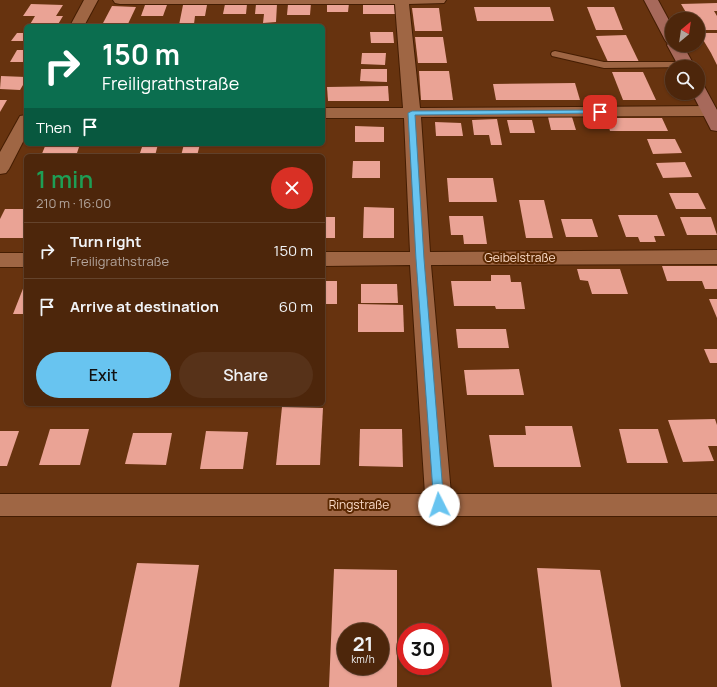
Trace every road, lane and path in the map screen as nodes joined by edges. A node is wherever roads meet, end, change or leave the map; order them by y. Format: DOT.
graph roads {
  1 [pos="91,0"];
  2 [pos="120,0"];
  3 [pos="402,0"];
  4 [pos="439,0"];
  5 [pos="651,0"];
  6 [pos="78,24"];
  7 [pos="665,27"];
  8 [pos="555,54"];
  9 [pos="665,66"];
  10 [pos="709,105"];
  11 [pos="325,113"];
  12 [pos="412,113"];
  13 [pos="24,124"];
  14 [pos="0,169"];
  15 [pos="717,257"];
  16 [pos="325,259"];
  17 [pos="420,259"];
  18 [pos="0,260"];
  19 [pos="24,260"];
  20 [pos="0,505"];
  21 [pos="439,505"];
  22 [pos="717,505"];
  1 -- 6 [label="street"];
  2 -- 3 [label="street"];
  3 -- 4 [label="street"];
  3 -- 12 [label="street"];
  5 -- 7 [label="main road"];
  8 -- 9 [label="lane"];
  10 -- 12 [label="street"];
  11 -- 12 [label="street"];
  12 -- 17 [label="street"];
  13 -- 14 [label="street"];
  15 -- 17 [label="street, Geibelstraße"];
  16 -- 17 [label="street, Geibelstraße"];
  17 -- 21 [label="street"];
  18 -- 19 [label="street"];
  20 -- 21 [label="street, Ringstraße"];
  21 -- 22 [label="street, Ringstraße"];
}
